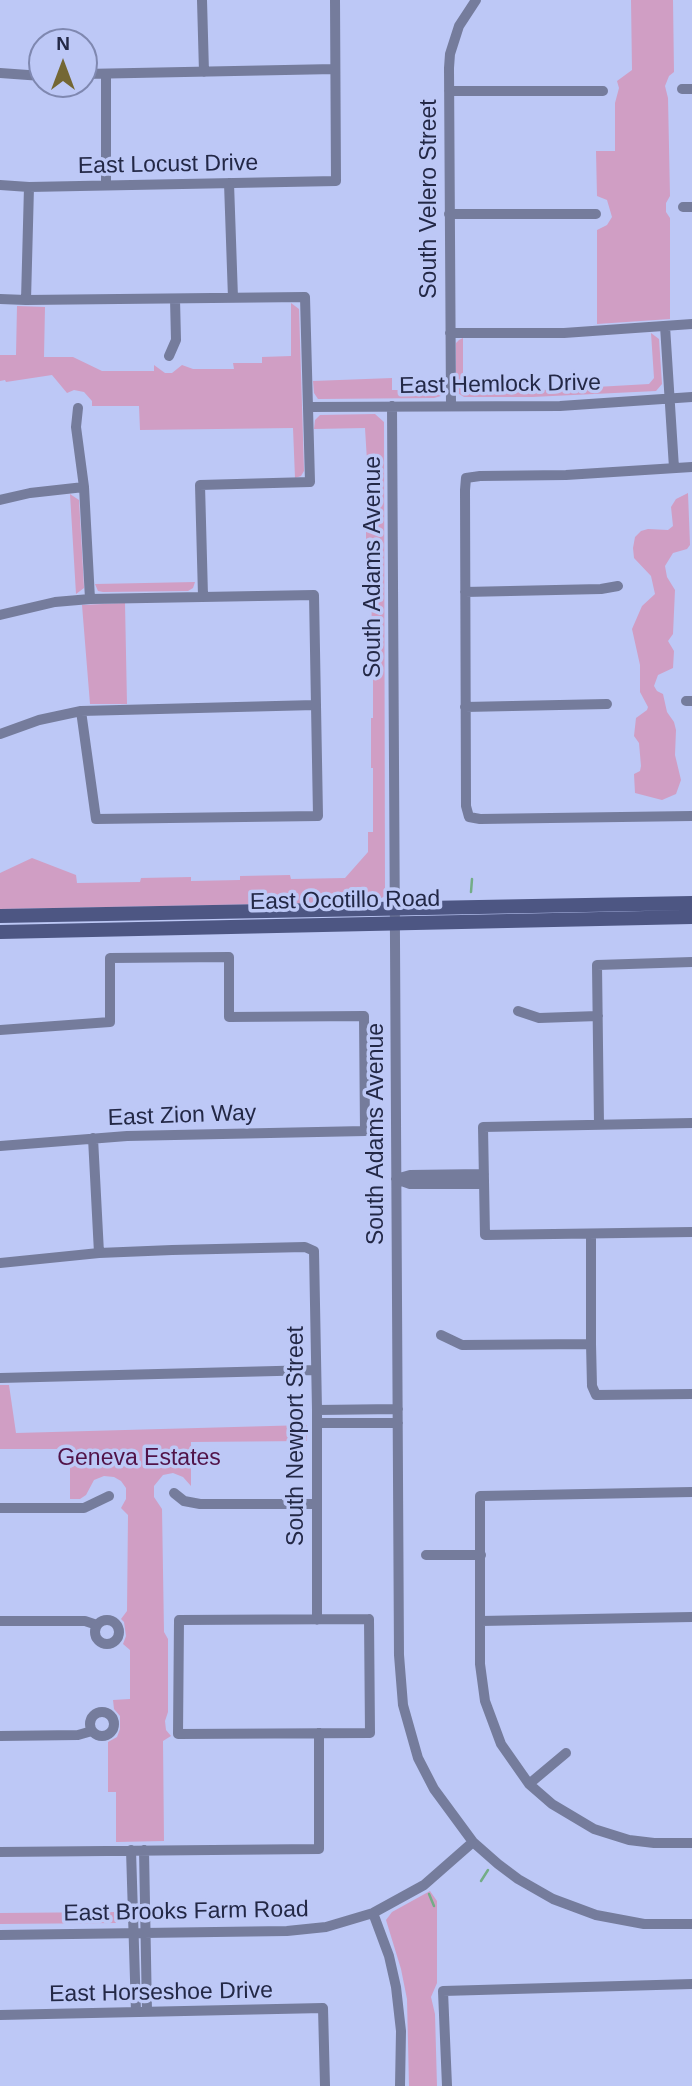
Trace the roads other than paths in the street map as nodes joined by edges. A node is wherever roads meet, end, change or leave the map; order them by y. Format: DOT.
graph roads {
  1 [pos="202,0"];
  2 [pos="335,0"];
  3 [pos="476,0"];
  4 [pos="335,69"];
  5 [pos="204,72"];
  6 [pos="0,73"];
  7 [pos="98,74"];
  8 [pos="106,74"];
  9 [pos="28,75"];
  10 [pos="449,91"];
  11 [pos="603,91"];
  12 [pos="229,183"];
  13 [pos="0,185"];
  14 [pos="106,185"];
  15 [pos="29,187"];
  16 [pos="449,214"];
  17 [pos="596,214"];
  18 [pos="233,298"];
  19 [pos="0,299"];
  20 [pos="175,299"];
  21 [pos="26,300"];
  22 [pos="692,324"];
  23 [pos="665,326"];
  24 [pos="450,333"];
  25 [pos="169,356"];
  26 [pos="692,397"];
  27 [pos="669,399"];
  28 [pos="451,405"];
  29 [pos="392,406"];
  30 [pos="308,407"];
  31 [pos="78,408"];
  32 [pos="692,467"];
  33 [pos="674,468"];
  34 [pos="84,487"];
  35 [pos="0,500"];
  36 [pos="618,586"];
  37 [pos="465,592"];
  38 [pos="203,596"];
  39 [pos="90,599"];
  40 [pos="0,615"];
  41 [pos="607,704"];
  42 [pos="315,705"];
  43 [pos="465,707"];
  44 [pos="81,711"];
  45 [pos="0,734"];
  46 [pos="692,816"];
  47 [pos="692,903"];
  48 [pos="395,915"];
  49 [pos="0,916"];
  50 [pos="692,917"];
  51 [pos="0,932"];
  52 [pos="692,962"];
  53 [pos="518,1011"];
  54 [pos="598,1016"];
  55 [pos="0,1030"];
  56 [pos="692,1123"];
  57 [pos="599,1125"];
  58 [pos="93,1138"];
  59 [pos="0,1146"];
  60 [pos="396,1179"];
  61 [pos="484,1179"];
  62 [pos="692,1232"];
  63 [pos="591,1234"];
  64 [pos="99,1254"];
  65 [pos="0,1263"];
  66 [pos="441,1335"];
  67 [pos="591,1344"];
  68 [pos="316,1370"];
  69 [pos="0,1378"];
  70 [pos="692,1394"];
  71 [pos="398,1409"];
  72 [pos="317,1410"];
  73 [pos="317,1423"];
  74 [pos="398,1423"];
  75 [pos="692,1492"];
  76 [pos="174,1493"];
  77 [pos="109,1496"];
  78 [pos="317,1504"];
  79 [pos="0,1508"];
  80 [pos="426,1555"];
  81 [pos="481,1555"];
  82 [pos="692,1617"];
  83 [pos="317,1620"];
  84 [pos="0,1621"];
  85 [pos="481,1621"];
  86 [pos="97,1625"];
  87 [pos="92,1731"];
  88 [pos="319,1733"];
  89 [pos="0,1736"];
  90 [pos="566,1753"];
  91 [pos="529,1784"];
  92 [pos="473,1842"];
  93 [pos="692,1843"];
  94 [pos="131,1850"];
  95 [pos="144,1850"];
  96 [pos="0,1852"];
  97 [pos="373,1913"];
  98 [pos="692,1924"];
  99 [pos="134,1933"];
  100 [pos="145,1933"];
  101 [pos="0,1935"];
  102 [pos="692,1984"];
  103 [pos="142,2012"];
  104 [pos="0,2015"];
  105 [pos="326,2086"];
  106 [pos="400,2086"];
  107 [pos="447,2086"];
  1 -- 5 [label="street"];
  2 -- 4 [label="street"];
  3 -- 10 [label="street, South Velero Street"];
  4 -- 5 [label="street"];
  4 -- 12 [label="street, East Locust Drive"];
  5 -- 8 [label="street"];
  6 -- 9 [label="street"];
  7 -- 8 [label="street"];
  8 -- 14 [label="street"];
  10 -- 11 [label="street"];
  10 -- 16 [label="street, South Velero Street"];
  12 -- 14 [label="street, East Locust Drive"];
  12 -- 18 [label="street"];
  13 -- 15 [label="street, East Locust Drive"];
  14 -- 15 [label="street, East Locust Drive"];
  15 -- 21 [label="street"];
  16 -- 17 [label="street"];
  16 -- 24 [label="street, South Velero Street"];
  18 -- 20 [label="street"];
  18 -- 30 [label="street"];
  19 -- 21 [label="street"];
  20 -- 21 [label="street"];
  20 -- 25 [label="street"];
  22 -- 23 [label="street"];
  23 -- 24 [label="street"];
  23 -- 27 [label="street"];
  24 -- 28 [label="street, South Velero Street"];
  26 -- 27 [label="street, East Hemlock Drive"];
  27 -- 28 [label="street, East Hemlock Drive"];
  27 -- 33 [label="street"];
  28 -- 29 [label="street, East Hemlock Drive"];
  29 -- 30 [label="street, East Hemlock Drive"];
  29 -- 48 [label="street, South Adams Avenue"];
  30 -- 38 [label="street"];
  31 -- 34 [label="street"];
  32 -- 33 [label="street"];
  33 -- 37 [label="street"];
  34 -- 35 [label="street"];
  34 -- 39 [label="street"];
  36 -- 37 [label="street"];
  37 -- 43 [label="street"];
  38 -- 39 [label="street"];
  38 -- 42 [label="street"];
  39 -- 40 [label="street"];
  41 -- 43 [label="street"];
  42 -- 44 [label="street"];
  42 -- 44 [label="street"];
  43 -- 46 [label="street"];
  44 -- 45 [label="street"];
  47 -- 48 [label="main road, East Ocotillo Road"];
  48 -- 49 [label="main road, East Ocotillo Road"];
  48 -- 50 [label="main road, East Ocotillo Road"];
  48 -- 51 [label="main road, East Ocotillo Road"];
  48 -- 60 [label="street, South Adams Avenue"];
  52 -- 54 [label="street"];
  53 -- 54 [label="street"];
  54 -- 57 [label="street"];
  55 -- 58 [label="street, East Zion Way"];
  56 -- 57 [label="street"];
  57 -- 61 [label="street"];
  58 -- 59 [label="street, East Zion Way"];
  58 -- 64 [label="street"];
  60 -- 61 [label="street"];
  60 -- 71 [label="street, South Adams Avenue"];
  61 -- 63 [label="street"];
  62 -- 63 [label="street"];
  63 -- 67 [label="street"];
  64 -- 65 [label="street"];
  64 -- 68 [label="street, South Newport Street"];
  66 -- 67 [label="street"];
  67 -- 70 [label="street"];
  68 -- 69 [label="street"];
  68 -- 72 [label="street, South Newport Street"];
  71 -- 72 [label="street"];
  71 -- 74 [label="street, South Adams Avenue"];
  72 -- 73 [label="street, South Newport Street"];
  73 -- 74 [label="street"];
  73 -- 78 [label="street, South Newport Street"];
  74 -- 92 [label="street, South Adams Avenue"];
  75 -- 81 [label="street"];
  76 -- 78 [label="street"];
  77 -- 79 [label="street"];
  78 -- 83 [label="street, South Newport Street"];
  80 -- 81 [label="street"];
  81 -- 85 [label="street"];
  82 -- 85 [label="street"];
  83 -- 88 [label="street"];
  83 -- 88 [label="street"];
  84 -- 86 [label="street"];
  85 -- 91 [label="street"];
  87 -- 89 [label="street"];
  88 -- 95 [label="street"];
  90 -- 91 [label="street"];
  91 -- 93 [label="street"];
  92 -- 97 [label="street, East Brooks Farm Road"];
  92 -- 98 [label="street, South Adams Avenue"];
  94 -- 95 [label="street"];
  94 -- 96 [label="street"];
  94 -- 99 [label="street"];
  95 -- 100 [label="street"];
  97 -- 100 [label="street, East Brooks Farm Road"];
  97 -- 106 [label="street"];
  99 -- 100 [label="street, East Brooks Farm Road"];
  99 -- 101 [label="street, East Brooks Farm Road"];
  99 -- 103 [label="street"];
  100 -- 103 [label="street"];
  102 -- 107 [label="street"];
  103 -- 104 [label="street, East Horseshoe Drive"];
  103 -- 105 [label="street, East Horseshoe Drive"];
}
